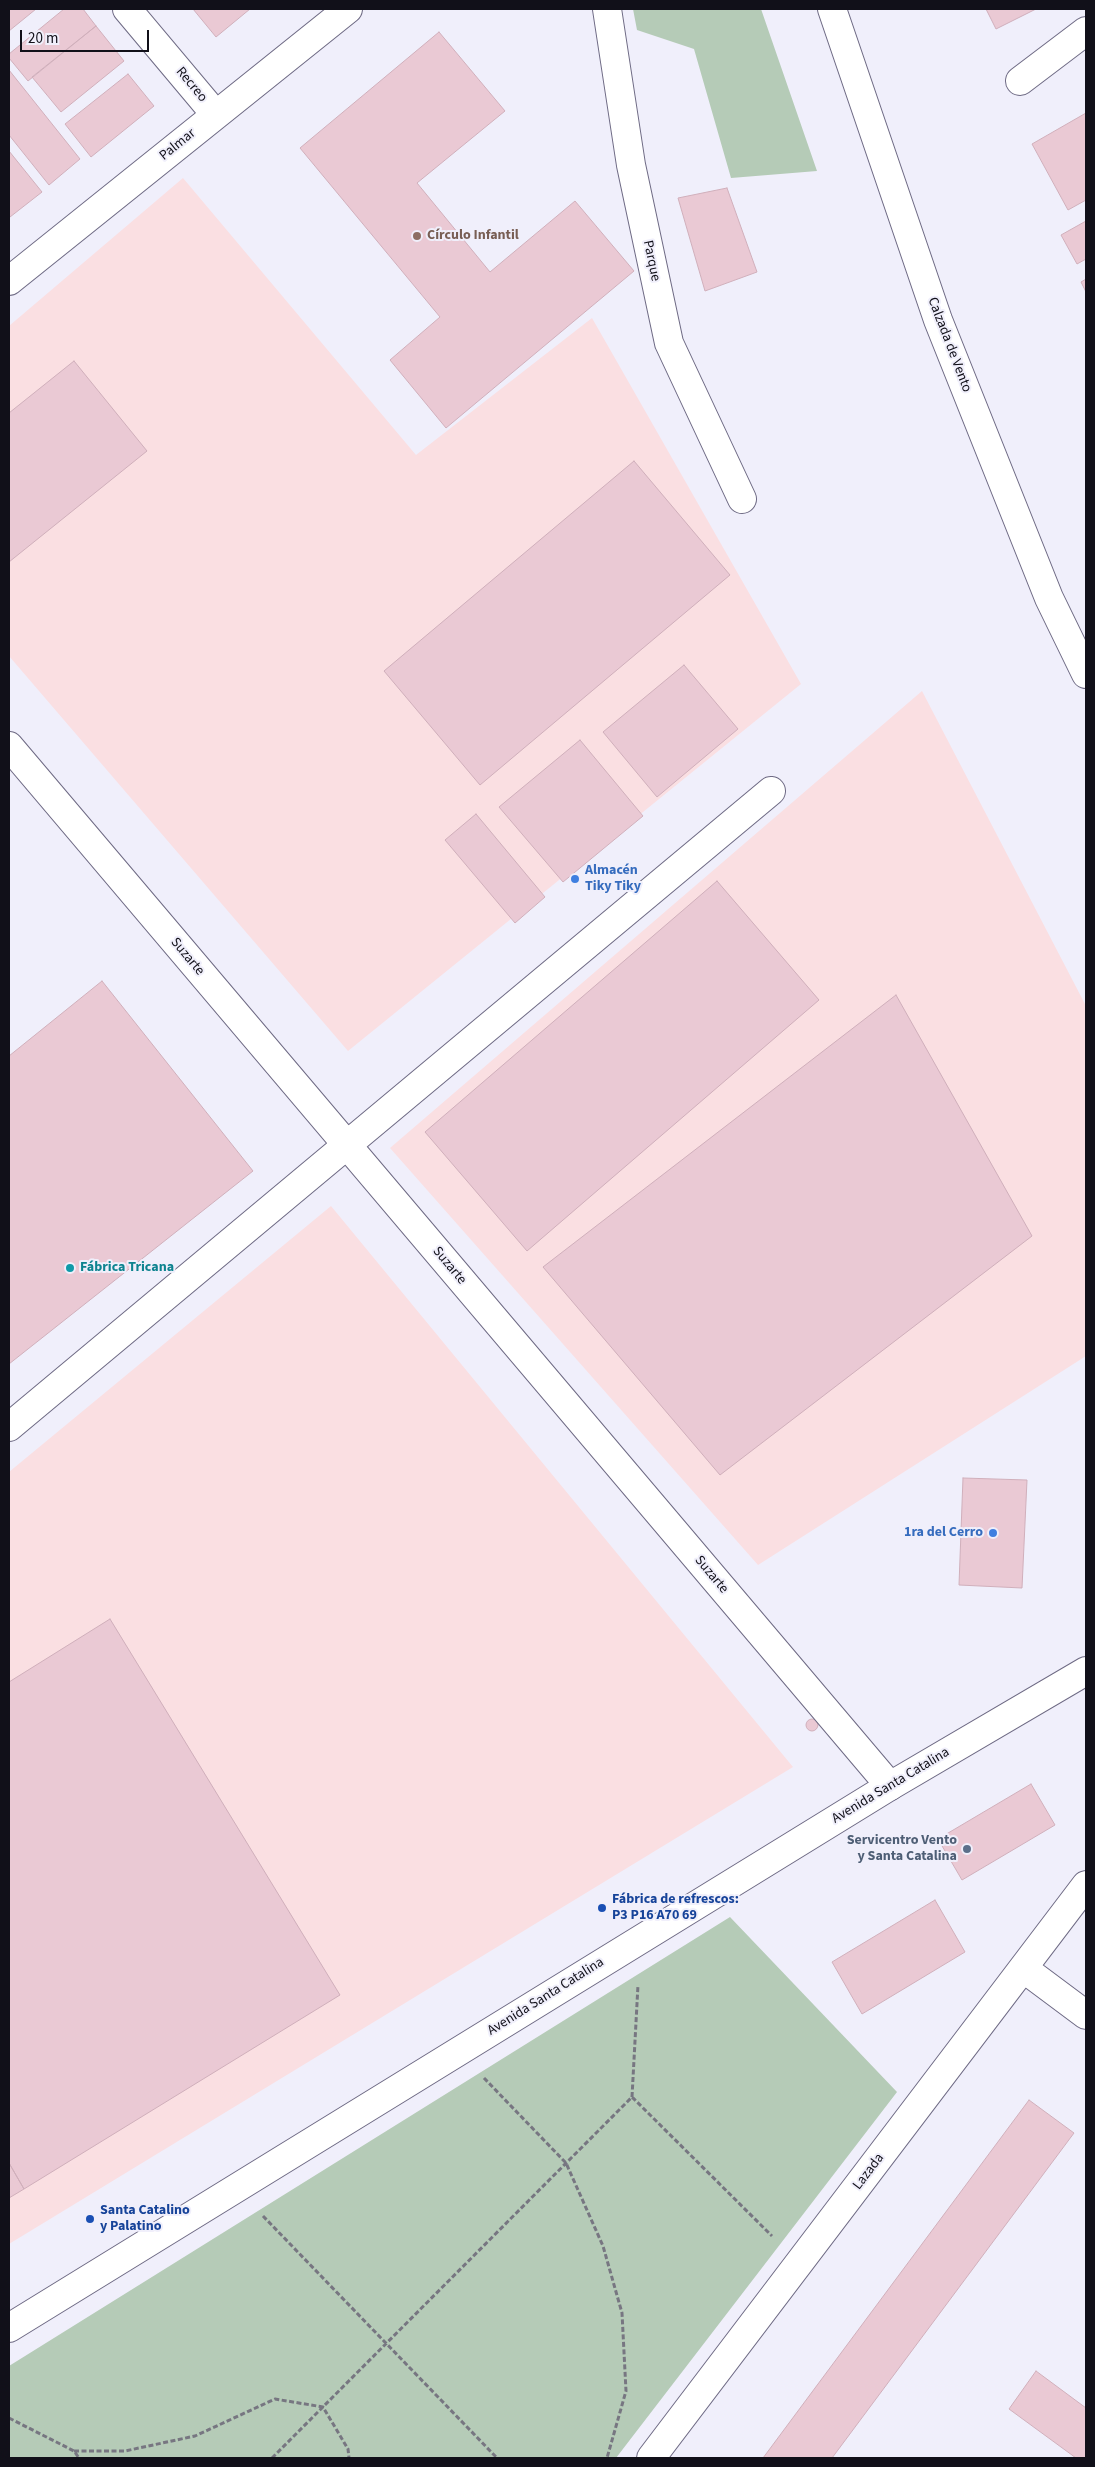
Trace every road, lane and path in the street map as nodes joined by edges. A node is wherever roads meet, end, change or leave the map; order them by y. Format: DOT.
graph roads {
  1 [pos="127,9"];
  2 [pos="348,9"];
  3 [pos="607,9"];
  4 [pos="832,9"];
  5 [pos="1086,31"];
  6 [pos="1020,81"];
  7 [pos="216,115"];
  8 [pos="9,281"];
  9 [pos="742,499"];
  10 [pos="1086,674"];
  11 [pos="9,746"];
  12 [pos="771,791"];
  13 [pos="348,1146"];
  14 [pos="9,1426"];
  15 [pos="1080,1677"];
  16 [pos="890,1786"];
  17 [pos="1086,1885"];
  18 [pos="1023,1968"];
  19 [pos="638,1983"];
  20 [pos="1086,2015"];
  21 [pos="458,2051"];
  22 [pos="632,2097"];
  23 [pos="566,2163"];
  24 [pos="236,2187"];
  25 [pos="799,2263"];
  26 [pos="9,2328"];
  27 [pos="386,2344"];
  28 [pos="324,2407"];
  29 [pos="9,2418"];
  30 [pos="74,2452"];
  31 [pos="79,2458"];
  32 [pos="272,2458"];
  33 [pos="349,2458"];
  34 [pos="497,2458"];
  35 [pos="608,2458"];
  36 [pos="651,2458"];
  1 -- 7 [label="street, Recreo"];
  2 -- 7 [label="street, Palmar"];
  3 -- 9 [label="street, Parque"];
  4 -- 10 [label="street, Calzada de Vento"];
  5 -- 6 [label="street"];
  7 -- 8 [label="street, Palmar"];
  11 -- 13 [label="street, Suzarte"];
  12 -- 13 [label="street"];
  13 -- 14 [label="street"];
  13 -- 16 [label="street, Suzarte"];
  15 -- 16 [label="street, Avenida Santa Catalina"];
  16 -- 21 [label="street, Avenida Santa Catalina"];
  17 -- 18 [label="street, Lazada"];
  18 -- 20 [label="street"];
  18 -- 25 [label="street, Lazada"];
  19 -- 22 [label="path"];
  21 -- 23 [label="path"];
  21 -- 24 [label="street, Avenida Santa Catalina"];
  22 -- 23 [label="path"];
  22 -- 25 [label="path"];
  23 -- 27 [label="path"];
  23 -- 35 [label="path"];
  24 -- 26 [label="street, Avenida Santa Catalina"];
  24 -- 27 [label="path"];
  25 -- 36 [label="street, Lazada"];
  27 -- 28 [label="path"];
  27 -- 34 [label="path"];
  28 -- 30 [label="path"];
  28 -- 32 [label="path"];
  28 -- 33 [label="path"];
  29 -- 30 [label="path"];
  30 -- 31 [label="path"];
}
